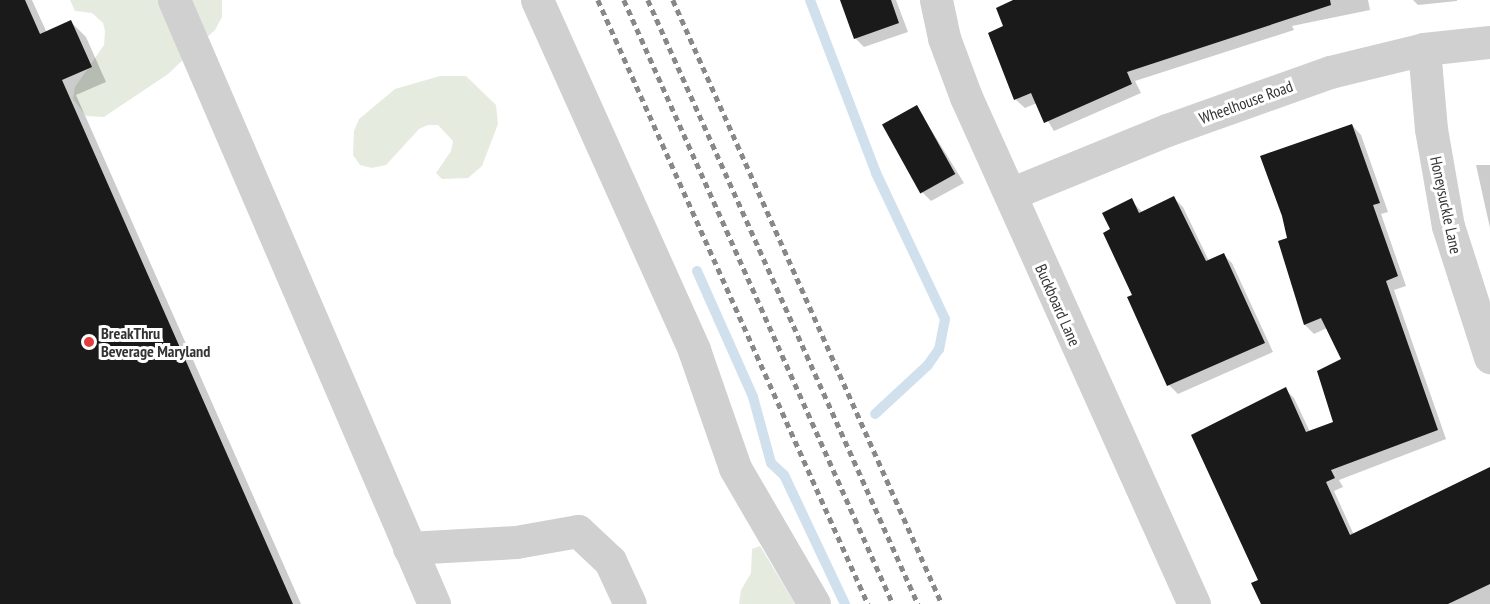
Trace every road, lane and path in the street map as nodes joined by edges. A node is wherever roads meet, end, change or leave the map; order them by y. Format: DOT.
graph roads {
  1 [pos="174,0"];
  2 [pos="537,0"];
  3 [pos="936,0"];
  4 [pos="1490,42"];
  5 [pos="1424,49"];
  6 [pos="1010,194"];
  7 [pos="1490,357"];
  8 [pos="409,548"];
  9 [pos="434,604"];
  10 [pos="630,604"];
  11 [pos="814,604"];
  12 [pos="1194,604"];
  1 -- 8 [label="street"];
  2 -- 11 [label="street"];
  3 -- 6 [label="street, Buckboard Lane"];
  4 -- 5 [label="street, Wheelhouse Road"];
  5 -- 6 [label="street, Wheelhouse Road"];
  5 -- 7 [label="street, Honeysuckle Lane"];
  6 -- 12 [label="street, Buckboard Lane"];
  8 -- 9 [label="street"];
  8 -- 10 [label="street"];
}
